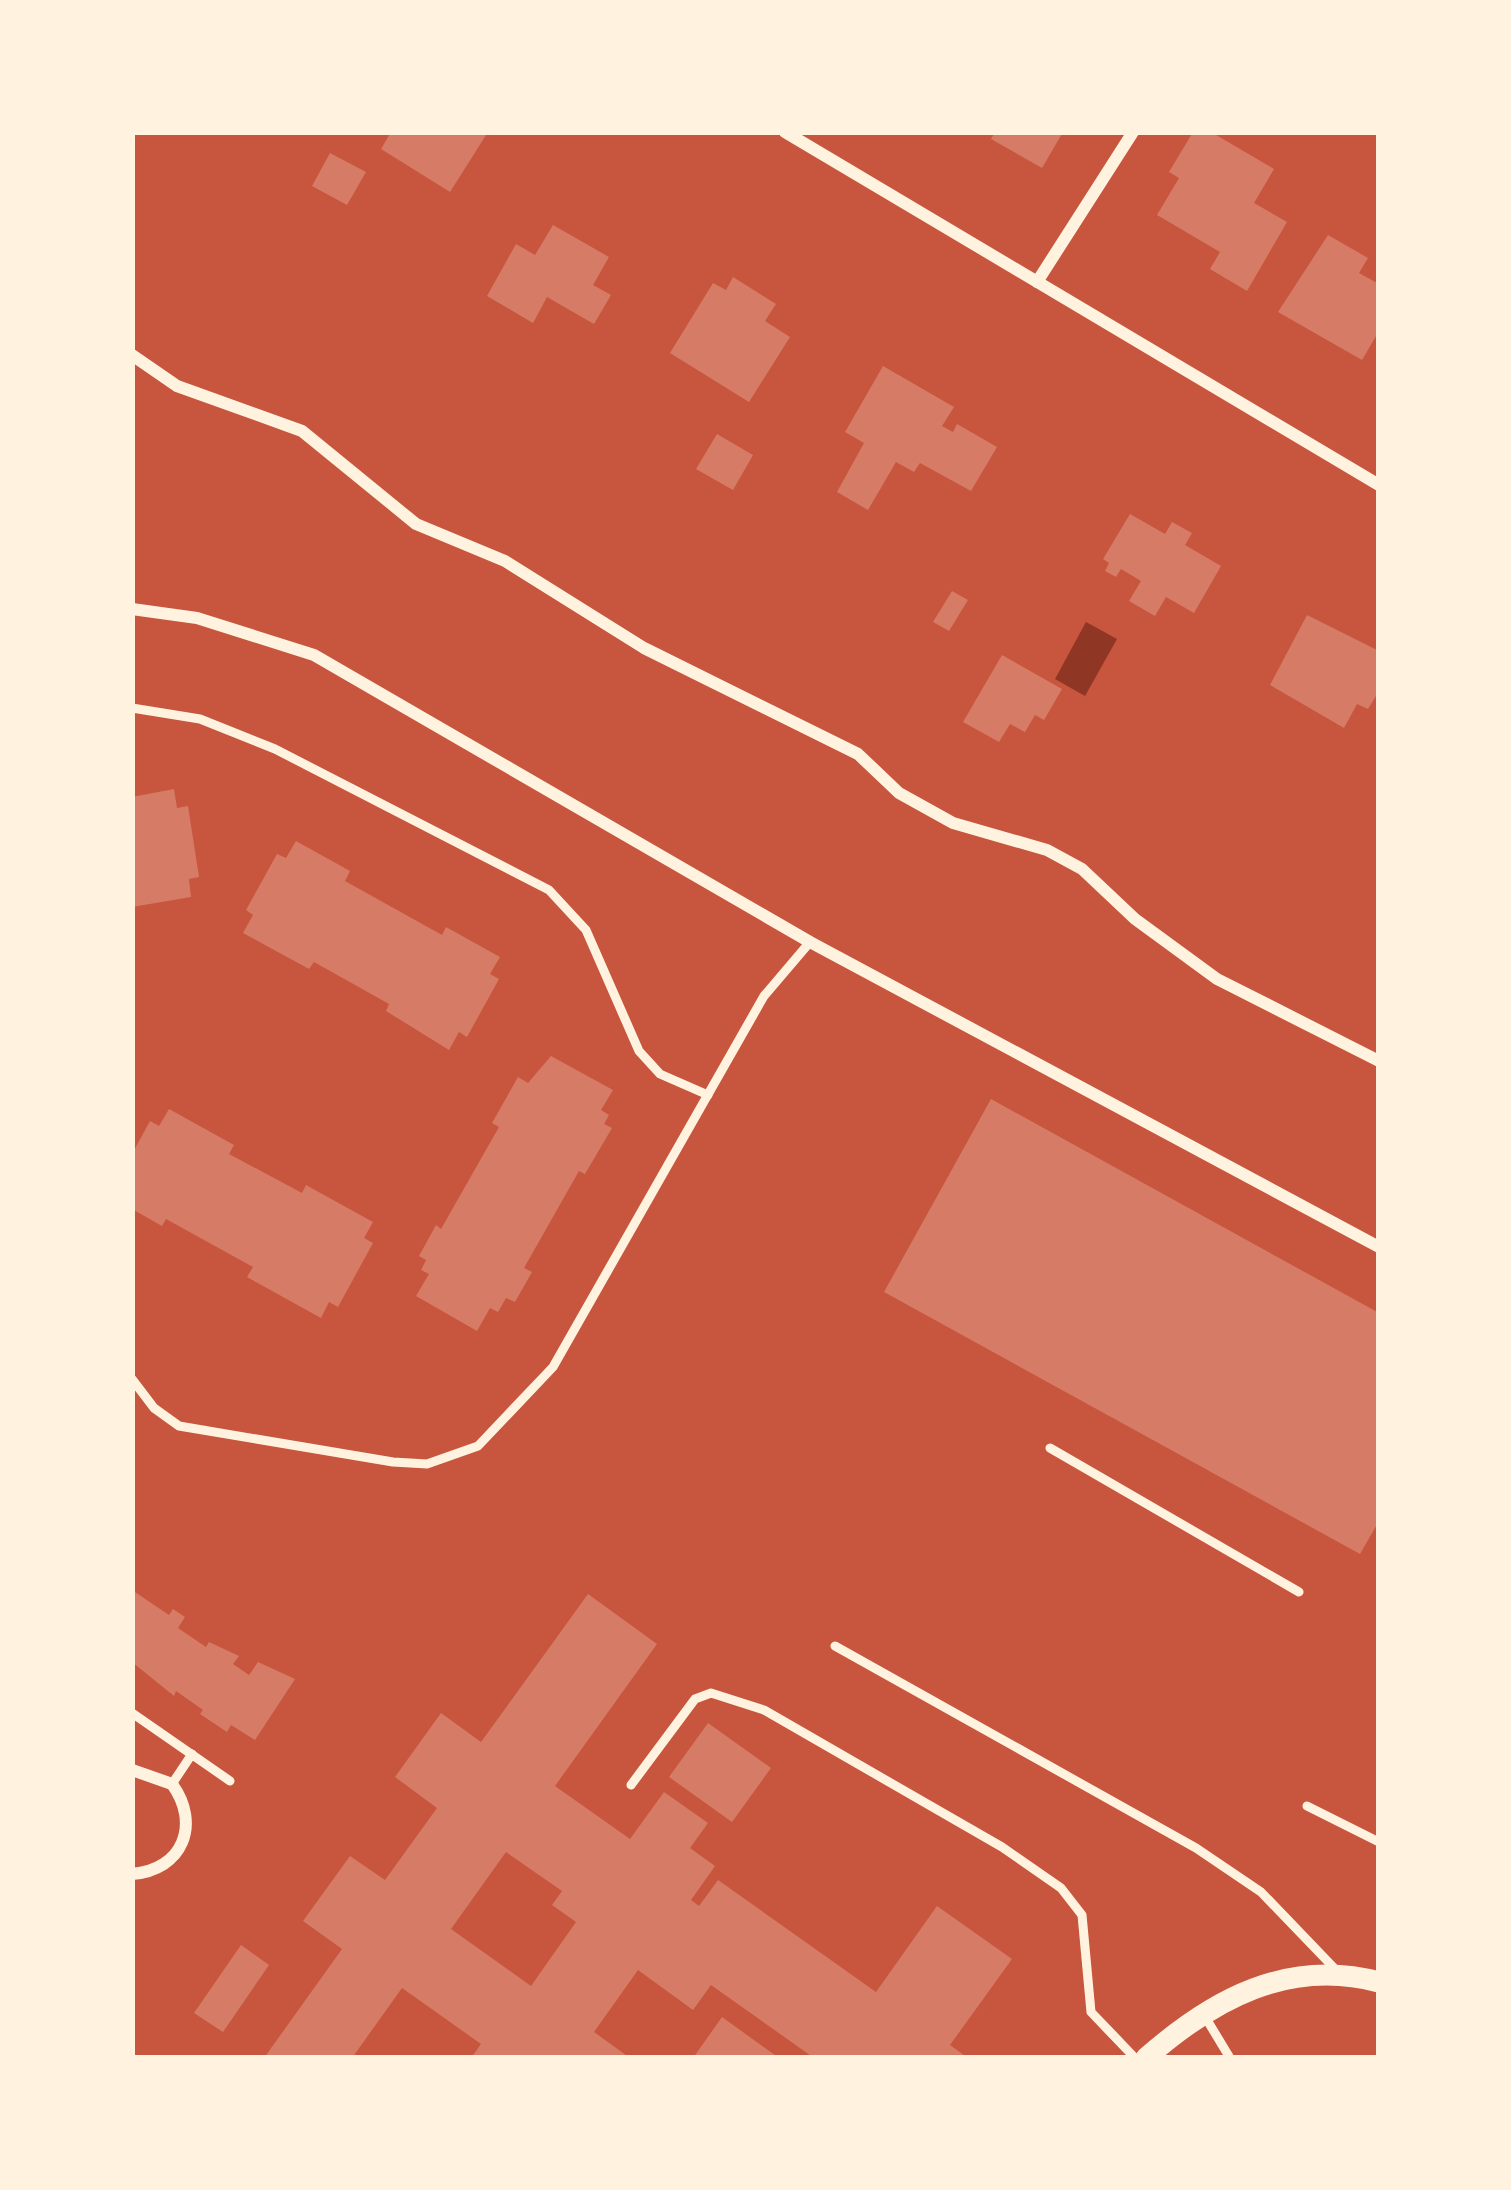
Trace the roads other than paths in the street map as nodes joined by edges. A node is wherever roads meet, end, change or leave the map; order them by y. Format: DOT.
graph roads {
  1 [pos="785,132"];
  2 [pos="1133,132"];
  3 [pos="1037,282"];
  4 [pos="132,355"];
  5 [pos="1379,485"];
  6 [pos="132,609"];
  7 [pos="132,708"];
  8 [pos="810,942"];
  9 [pos="1379,1061"];
  10 [pos="708,1095"];
  11 [pos="1379,1247"];
  12 [pos="132,1379"];
  13 [pos="1050,1448"];
  14 [pos="1300,1592"];
  15 [pos="835,1646"];
  16 [pos="132,1713"];
  17 [pos="192,1754"];
  18 [pos="132,1770"];
  19 [pos="230,1781"];
  20 [pos="172,1784"];
  21 [pos="631,1785"];
  22 [pos="1307,1806"];
  23 [pos="1379,1842"];
  24 [pos="132,1874"];
  25 [pos="1337,1971"];
  26 [pos="1379,1982"];
  27 [pos="1204,2015"];
  28 [pos="1135,2058"];
  29 [pos="1146,2058"];
  30 [pos="1230,2058"];
  1 -- 3 [label="street"];
  2 -- 3 [label="street"];
  3 -- 5 [label="street"];
  4 -- 9 [label="street"];
  6 -- 8 [label="street"];
  7 -- 10 [label="lane"];
  8 -- 10 [label="lane"];
  8 -- 11 [label="street"];
  10 -- 12 [label="lane"];
  13 -- 14 [label="lane"];
  15 -- 25 [label="lane"];
  16 -- 17 [label="lane"];
  17 -- 19 [label="lane"];
  17 -- 20 [label="lane"];
  18 -- 20 [label="street"];
  20 -- 24 [label="street"];
  21 -- 28 [label="lane"];
  22 -- 23 [label="lane"];
  25 -- 26 [label="street"];
  25 -- 27 [label="street"];
  27 -- 29 [label="street"];
  27 -- 30 [label="lane"];
}
